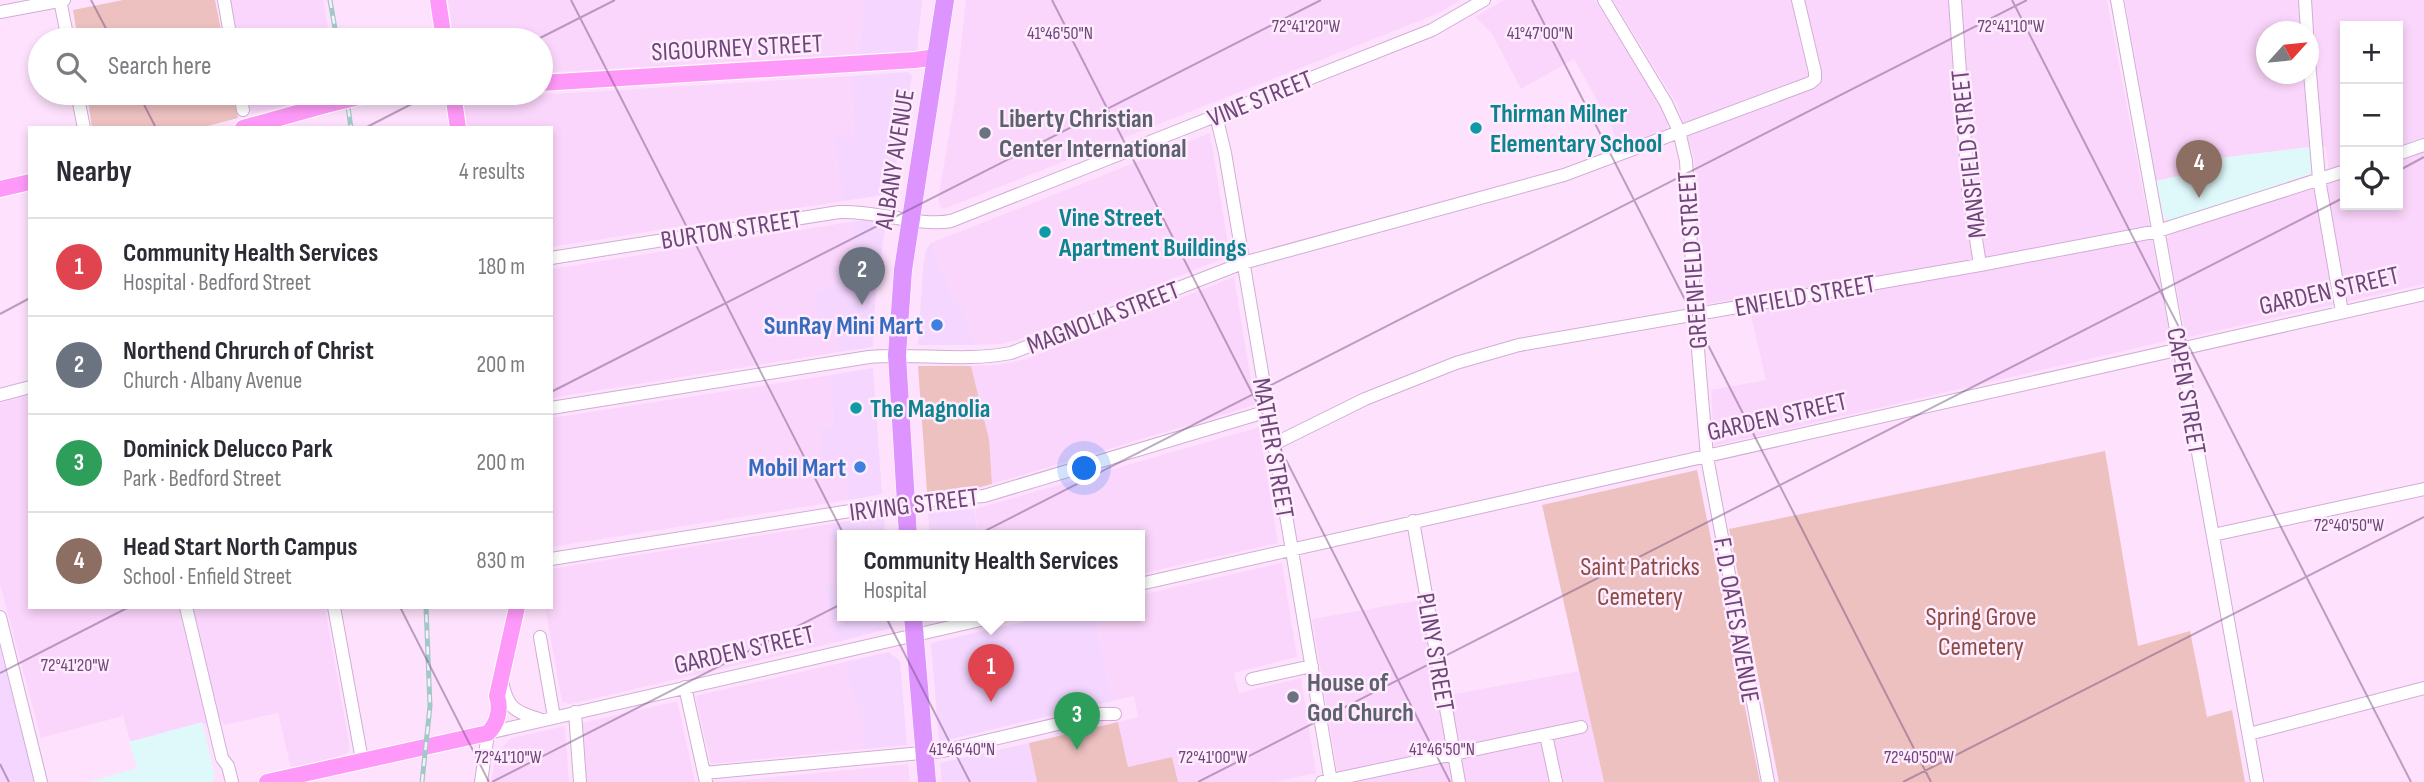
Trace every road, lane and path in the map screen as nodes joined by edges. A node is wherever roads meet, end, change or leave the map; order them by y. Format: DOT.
graph roads {
  1 [pos="62,0"];
  2 [pos="224,0"];
  3 [pos="438,0"];
  4 [pos="945,0"];
  5 [pos="1485,0"];
  6 [pos="1604,0"];
  7 [pos="1798,0"];
  8 [pos="1955,0"];
  9 [pos="2117,0"];
  10 [pos="2305,0"];
  11 [pos="0,12"];
  12 [pos="2306,21"];
  13 [pos="66,28"];
  14 [pos="229,28"];
  15 [pos="442,28"];
  16 [pos="936,57"];
  17 [pos="553,82"];
  18 [pos="2311,84"];
  19 [pos="79,105"];
  20 [pos="242,105"];
  21 [pos="326,105"];
  22 [pos="455,105"];
  23 [pos="243,110"];
  24 [pos="1216,115"];
  25 [pos="84,126"];
  26 [pos="249,126"];
  27 [pos="458,126"];
  28 [pos="1679,131"];
  29 [pos="2424,145"];
  30 [pos="2403,152"];
  31 [pos="2340,173"];
  32 [pos="2319,180"];
  33 [pos="28,182"];
  34 [pos="0,189"];
  35 [pos="912,219"];
  36 [pos="2158,231"];
  37 [pos="553,258"];
  38 [pos="1243,263"];
  39 [pos="1980,265"];
  40 [pos="2424,293"];
  41 [pos="2342,312"];
  42 [pos="1695,314"];
  43 [pos="2179,349"];
  44 [pos="897,355"];
  45 [pos="28,388"];
  46 [pos="0,395"];
  47 [pos="553,408"];
  48 [pos="1268,411"];
  49 [pos="1274,444"];
  50 [pos="1707,457"];
  51 [pos="2424,489"];
  52 [pos="906,502"];
  53 [pos="1413,521"];
  54 [pos="908,530"];
  55 [pos="2213,536"];
  56 [pos="1292,551"];
  57 [pos="553,559"];
  58 [pos="1145,583"];
  59 [pos="186,609"];
  60 [pos="334,609"];
  61 [pos="517,609"];
  62 [pos="0,617"];
  63 [pos="914,621"];
  64 [pos="976,621"];
  65 [pos="915,635"];
  66 [pos="540,637"];
  67 [pos="1312,666"];
  68 [pos="501,678"];
  69 [pos="1252,679"];
  70 [pos="685,688"];
  71 [pos="2424,688"];
  72 [pos="575,712"];
  73 [pos="1115,713"];
  74 [pos="548,719"];
  75 [pos="1581,727"];
  76 [pos="488,733"];
  77 [pos="1546,734"];
  78 [pos="2249,734"];
  79 [pos="925,753"];
  80 [pos="1454,754"];
  81 [pos="222,758"];
  82 [pos="362,760"];
  83 [pos="705,778"];
  84 [pos="1328,781"];
  85 [pos="41,782"];
  86 [pos="223,782"];
  87 [pos="232,782"];
  88 [pos="267,782"];
  89 [pos="481,782"];
  90 [pos="580,782"];
  91 [pos="927,782"];
  92 [pos="1459,782"];
  93 [pos="1556,782"];
  94 [pos="1768,782"];
  95 [pos="2257,782"];
  1 -- 11 [label="street"];
  1 -- 13 [label="street"];
  2 -- 14 [label="street"];
  3 -- 15 [label="main road"];
  4 -- 16 [label="highway, ALBANY AVENUE"];
  5 -- 24 [label="street, VINE STREET"];
  6 -- 28 [label="street, GREENFIELD STREET"];
  7 -- 28 [label="street, MAGNOLIA STREET"];
  8 -- 39 [label="street, MANSFIELD STREET"];
  9 -- 36 [label="street, CAPEN STREET"];
  10 -- 12 [label="street"];
  16 -- 17 [label="main road, SIGOURNEY STREET"];
  16 -- 35 [label="highway, ALBANY AVENUE"];
  18 -- 32 [label="street"];
  19 -- 25 [label="street"];
  20 -- 23 [label="street"];
  21 -- 26 [label="main road, bridge"];
  22 -- 27 [label="main road"];
  24 -- 35 [label="street, VINE STREET"];
  24 -- 38 [label="street, MATHER STREET"];
  28 -- 38 [label="street, MAGNOLIA STREET"];
  28 -- 42 [label="street, GREENFIELD STREET"];
  29 -- 30 [label="street"];
  31 -- 32 [label="street, ENFIELD STREET"];
  32 -- 36 [label="street, ENFIELD STREET"];
  32 -- 41 [label="street"];
  33 -- 34 [label="main road"];
  35 -- 37 [label="street, BURTON STREET"];
  35 -- 44 [label="highway, ALBANY AVENUE"];
  36 -- 39 [label="street, ENFIELD STREET"];
  36 -- 43 [label="street, CAPEN STREET"];
  38 -- 44 [label="street, MAGNOLIA STREET"];
  38 -- 48 [label="street, MATHER STREET"];
  39 -- 42 [label="street, ENFIELD STREET"];
  40 -- 41 [label="street, GARDEN STREET"];
  41 -- 43 [label="street, GARDEN STREET"];
  42 -- 49 [label="street, ENFIELD STREET"];
  42 -- 50 [label="street, GREENFIELD STREET"];
  43 -- 50 [label="street, GARDEN STREET"];
  43 -- 55 [label="street, CAPEN STREET"];
  44 -- 47 [label="street, MAGNOLIA STREET"];
  44 -- 52 [label="highway, ALBANY AVENUE"];
  45 -- 46 [label="street"];
  48 -- 49 [label="street, MATHER STREET"];
  48 -- 52 [label="street, IRVING STREET"];
  49 -- 56 [label="street, MATHER STREET"];
  50 -- 53 [label="street, GARDEN STREET"];
  50 -- 94 [label="street, F. D. OATES AVENUE"];
  51 -- 55 [label="street"];
  52 -- 54 [label="highway, ALBANY AVENUE"];
  52 -- 57 [label="street, IRVING STREET"];
  53 -- 56 [label="street, GARDEN STREET"];
  53 -- 80 [label="street, PLINY STREET"];
  55 -- 78 [label="street, CAPEN STREET"];
  56 -- 58 [label="street, GARDEN STREET"];
  56 -- 67 [label="street, MATHER STREET"];
  59 -- 81 [label="street"];
  60 -- 82 [label="street"];
  61 -- 68 [label="main road"];
  62 -- 85 [label="street"];
  63 -- 65 [label="highway"];
  64 -- 65 [label="street, GARDEN STREET"];
  65 -- 70 [label="street, GARDEN STREET"];
  65 -- 79 [label="highway"];
  66 -- 74 [label="street"];
  67 -- 69 [label="street"];
  67 -- 84 [label="street, MATHER STREET"];
  68 -- 74 [label="street"];
  68 -- 76 [label="main road"];
  70 -- 72 [label="street, GARDEN STREET"];
  70 -- 83 [label="street"];
  71 -- 78 [label="street"];
  72 -- 74 [label="street, GARDEN STREET"];
  72 -- 90 [label="street"];
  73 -- 79 [label="street"];
  74 -- 76 [label="street, GARDEN STREET"];
  75 -- 77 [label="street"];
  76 -- 82 [label="main road, GARDEN STREET"];
  76 -- 89 [label="street"];
  77 -- 80 [label="street"];
  77 -- 93 [label="street"];
  78 -- 95 [label="street, CAPEN STREET"];
  79 -- 83 [label="street"];
  79 -- 91 [label="highway"];
  80 -- 84 [label="street"];
  80 -- 92 [label="street, PLINY STREET"];
  81 -- 86 [label="street"];
  81 -- 87 [label="street"];
  82 -- 88 [label="main road, GARDEN STREET"];
}
